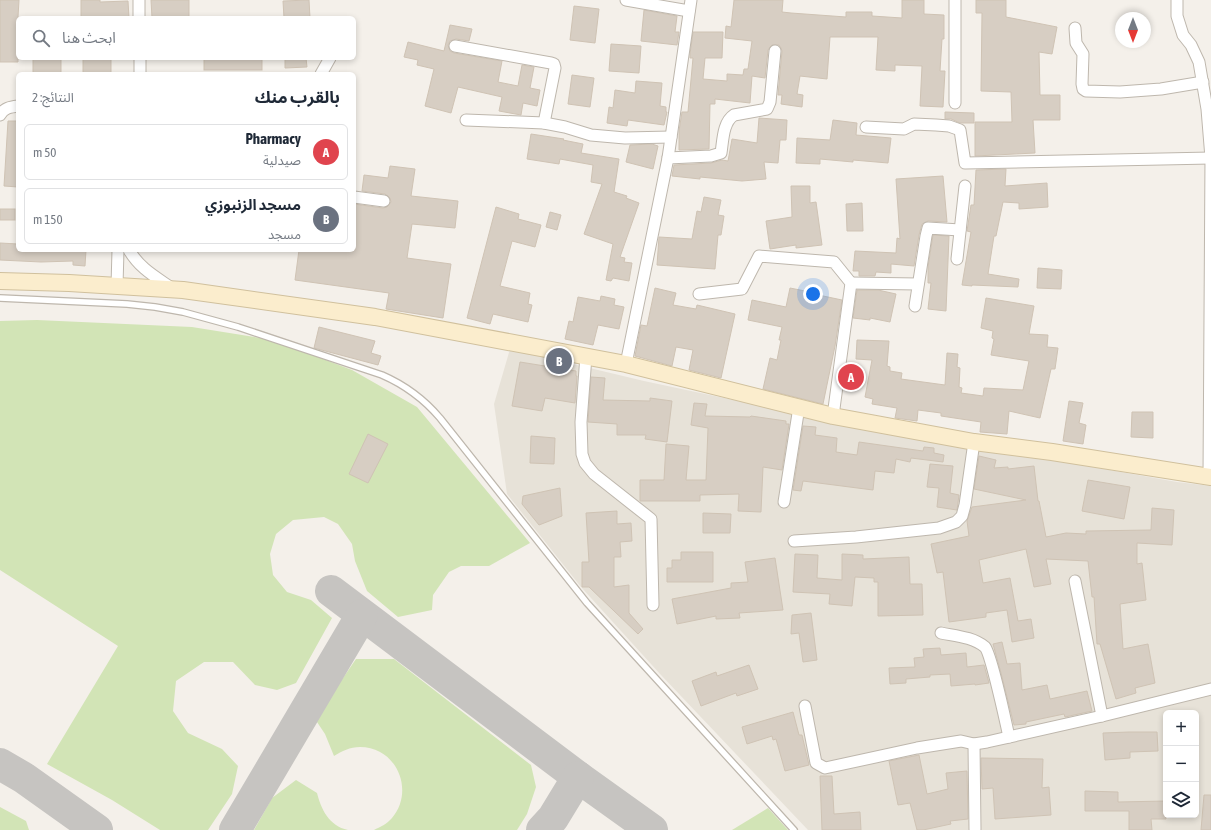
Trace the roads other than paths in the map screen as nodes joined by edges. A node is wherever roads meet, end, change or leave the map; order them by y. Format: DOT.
graph roads {
  1 [pos="139,0"];
  2 [pos="626,0"];
  3 [pos="955,0"];
  4 [pos="1177,0"];
  5 [pos="690,6"];
  6 [pos="139,16"];
  7 [pos="1075,28"];
  8 [pos="455,46"];
  9 [pos="775,51"];
  10 [pos="140,60"];
  11 [pos="329,60"];
  12 [pos="140,72"];
  13 [pos="322,72"];
  14 [pos="1203,82"];
  15 [pos="955,103"];
  16 [pos="16,106"];
  17 [pos="0,115"];
  18 [pos="466,120"];
  19 [pos="544,123"];
  20 [pos="866,126"];
  21 [pos="671,137"];
  22 [pos="668,158"];
  23 [pos="1211,158"];
  24 [pos="965,186"];
  25 [pos="356,197"];
  26 [pos="384,201"];
  27 [pos="960,230"];
  28 [pos="118,252"];
  29 [pos="130,252"];
  30 [pos="957,259"];
  31 [pos="0,281"];
  32 [pos="851,283"];
  33 [pos="918,284"];
  34 [pos="117,286"];
  35 [pos="173,290"];
  36 [pos="699,294"];
  37 [pos="0,298"];
  38 [pos="915,306"];
  39 [pos="586,356"];
  40 [pos="626,364"];
  41 [pos="799,408"];
  42 [pos="833,416"];
  43 [pos="974,442"];
  44 [pos="1210,477"];
  45 [pos="784,502"];
  46 [pos="794,541"];
  47 [pos="1075,581"];
  48 [pos="653,605"];
  49 [pos="941,633"];
  50 [pos="1211,689"];
  51 [pos="804,706"];
  52 [pos="1102,716"];
  53 [pos="1009,737"];
  54 [pos="974,744"];
  55 [pos="975,829"];
  56 [pos="794,830"];
  1 -- 6 [label="street"];
  2 -- 5 [label="street"];
  3 -- 15 [label="street"];
  4 -- 14 [label="street"];
  5 -- 21 [label="street"];
  7 -- 14 [label="street"];
  8 -- 19 [label="street"];
  9 -- 22 [label="street"];
  10 -- 12 [label="street"];
  11 -- 13 [label="street"];
  14 -- 23 [label="street"];
  16 -- 17 [label="street"];
  18 -- 19 [label="street"];
  19 -- 21 [label="street"];
  20 -- 23 [label="street"];
  21 -- 22 [label="street"];
  22 -- 40 [label="street"];
  23 -- 44 [label="street"];
  24 -- 27 [label="street"];
  25 -- 26 [label="street"];
  27 -- 30 [label="street"];
  27 -- 33 [label="street"];
  28 -- 34 [label="street"];
  29 -- 35 [label="street"];
  31 -- 34 [label="main road"];
  32 -- 33 [label="street"];
  32 -- 36 [label="street"];
  32 -- 42 [label="street"];
  33 -- 38 [label="street"];
  34 -- 35 [label="main road"];
  35 -- 39 [label="main road"];
  37 -- 56 [label="lane"];
  39 -- 40 [label="main road"];
  39 -- 48 [label="street"];
  40 -- 41 [label="main road"];
  41 -- 42 [label="main road"];
  41 -- 45 [label="street"];
  42 -- 43 [label="main road"];
  43 -- 44 [label="main road"];
  43 -- 46 [label="street"];
  47 -- 52 [label="street"];
  49 -- 53 [label="street"];
  50 -- 52 [label="street"];
  51 -- 54 [label="street"];
  52 -- 53 [label="street"];
  53 -- 54 [label="street"];
  54 -- 55 [label="street"];
}
